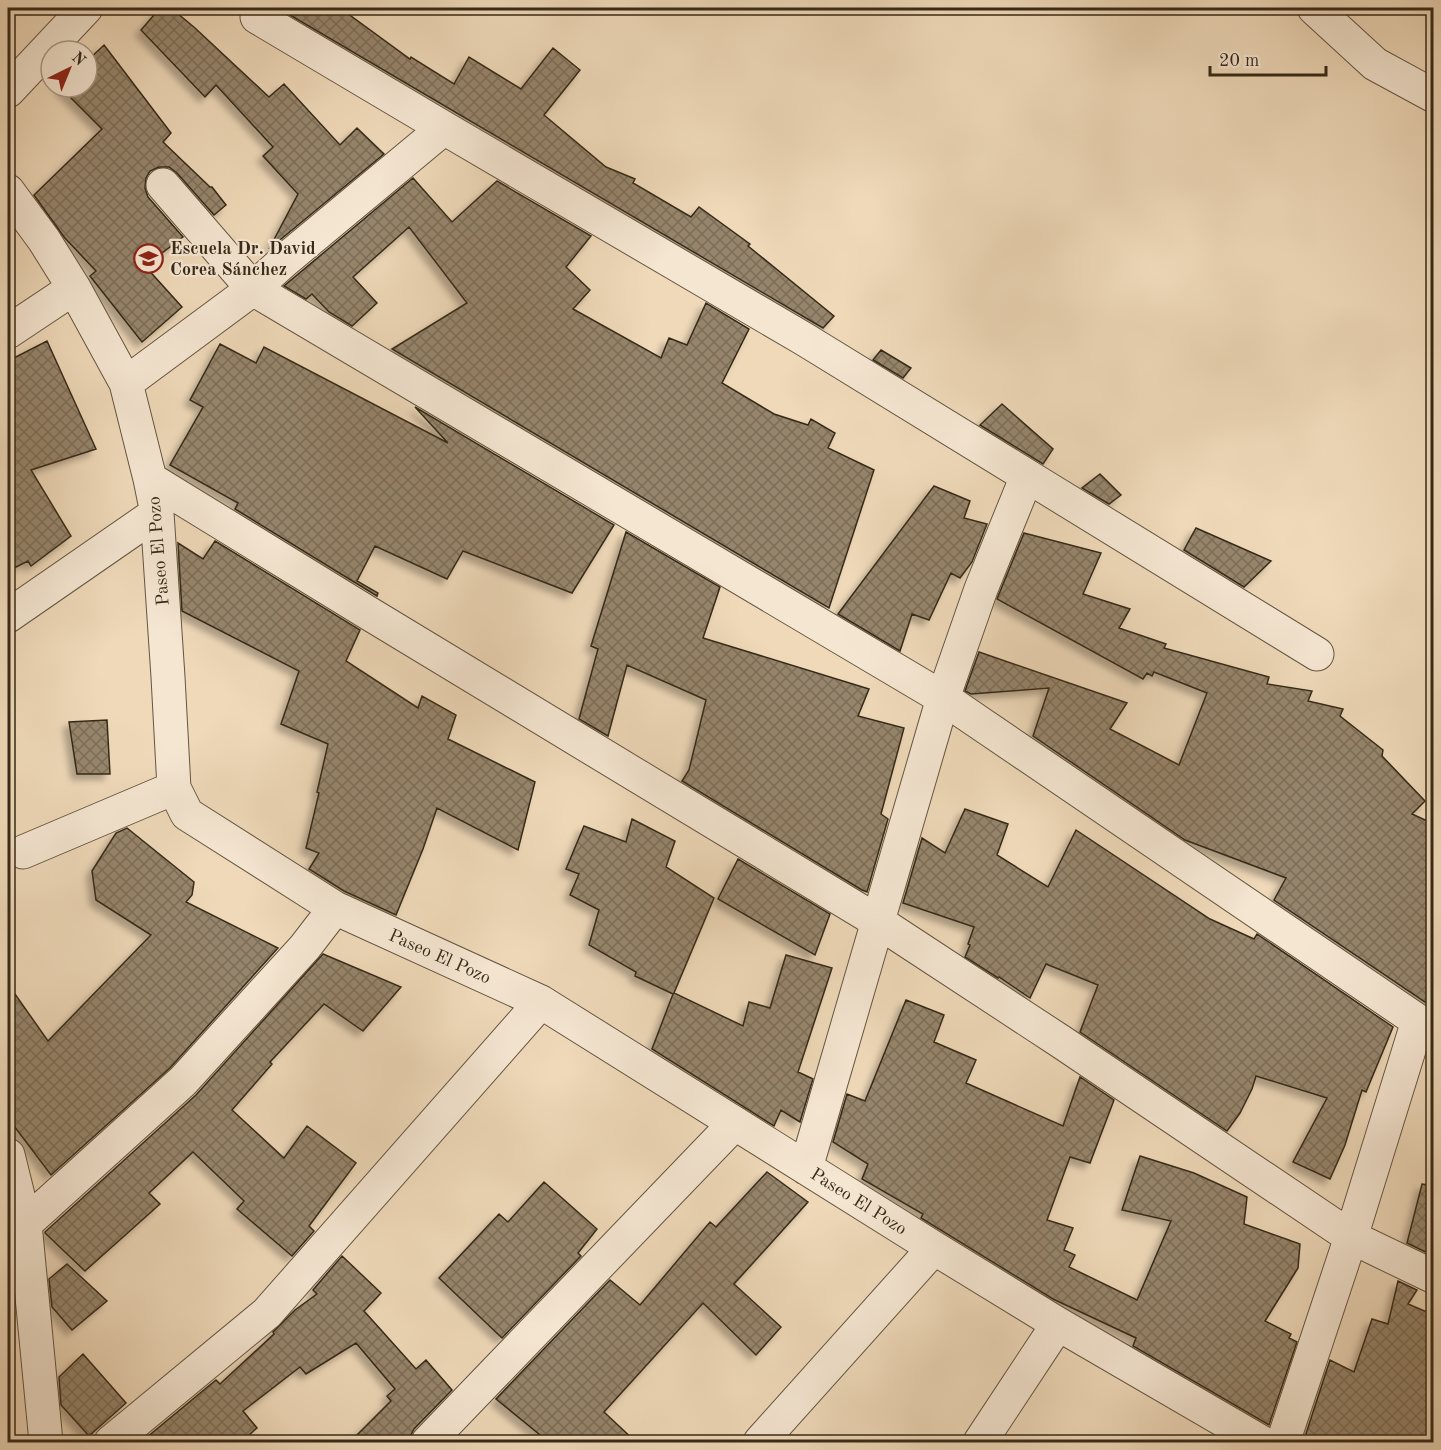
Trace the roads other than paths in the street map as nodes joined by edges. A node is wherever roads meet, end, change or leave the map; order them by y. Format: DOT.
graph roads {
  1 [pos="86,8"];
  2 [pos="1314,8"];
  3 [pos="257,17"];
  4 [pos="8,91"];
  5 [pos="1434,96"];
  6 [pos="444,128"];
  7 [pos="163,185"];
  8 [pos="8,191"];
  9 [pos="74,288"];
  10 [pos="253,290"];
  11 [pos="8,332"];
  12 [pos="126,383"];
  13 [pos="1027,476"];
  14 [pos="150,479"];
  15 [pos="157,513"];
  16 [pos="8,616"];
  17 [pos="1317,654"];
  18 [pos="943,698"];
  19 [pos="174,788"];
  20 [pos="23,852"];
  21 [pos="335,908"];
  22 [pos="878,921"];
  23 [pos="541,1002"];
  24 [pos="1426,1026"];
  25 [pos="735,1123"];
  26 [pos="8,1155"];
  27 [pos="806,1168"];
  28 [pos="25,1224"];
  29 [pos="1351,1238"];
  30 [pos="934,1248"];
  31 [pos="1434,1277"];
  32 [pos="1058,1324"];
  33 [pos="129,1437"];
  34 [pos="46,1443"];
  35 [pos="428,1443"];
  36 [pos="760,1443"];
  37 [pos="980,1443"];
  38 [pos="1261,1443"];
  39 [pos="1283,1443"];
  1 -- 4 [label="street"];
  2 -- 5 [label="street"];
  3 -- 6 [label="street"];
  6 -- 10 [label="street"];
  6 -- 13 [label="street"];
  7 -- 10 [label="street"];
  8 -- 9 [label="street, Paseo El Pozo"];
  9 -- 11 [label="street"];
  9 -- 12 [label="street, Paseo El Pozo"];
  10 -- 12 [label="street"];
  10 -- 18 [label="street"];
  12 -- 14 [label="street, Paseo El Pozo"];
  13 -- 17 [label="street"];
  13 -- 18 [label="street"];
  14 -- 15 [label="street, Paseo El Pozo"];
  14 -- 22 [label="street"];
  15 -- 16 [label="street"];
  15 -- 19 [label="street, Paseo El Pozo"];
  18 -- 22 [label="street"];
  18 -- 24 [label="street"];
  19 -- 20 [label="street"];
  19 -- 21 [label="street, Paseo El Pozo"];
  21 -- 23 [label="street, Paseo El Pozo"];
  21 -- 28 [label="street"];
  22 -- 27 [label="street"];
  22 -- 29 [label="street"];
  23 -- 25 [label="street, Paseo El Pozo"];
  23 -- 33 [label="street"];
  24 -- 29 [label="street"];
  25 -- 27 [label="street, Paseo El Pozo"];
  25 -- 35 [label="street"];
  26 -- 28 [label="street"];
  27 -- 30 [label="street, Paseo El Pozo"];
  28 -- 34 [label="street"];
  29 -- 31 [label="street"];
  29 -- 39 [label="street"];
  30 -- 32 [label="street, Paseo El Pozo"];
  30 -- 36 [label="street"];
  32 -- 37 [label="street"];
  32 -- 38 [label="street, Paseo El Pozo"];
}
